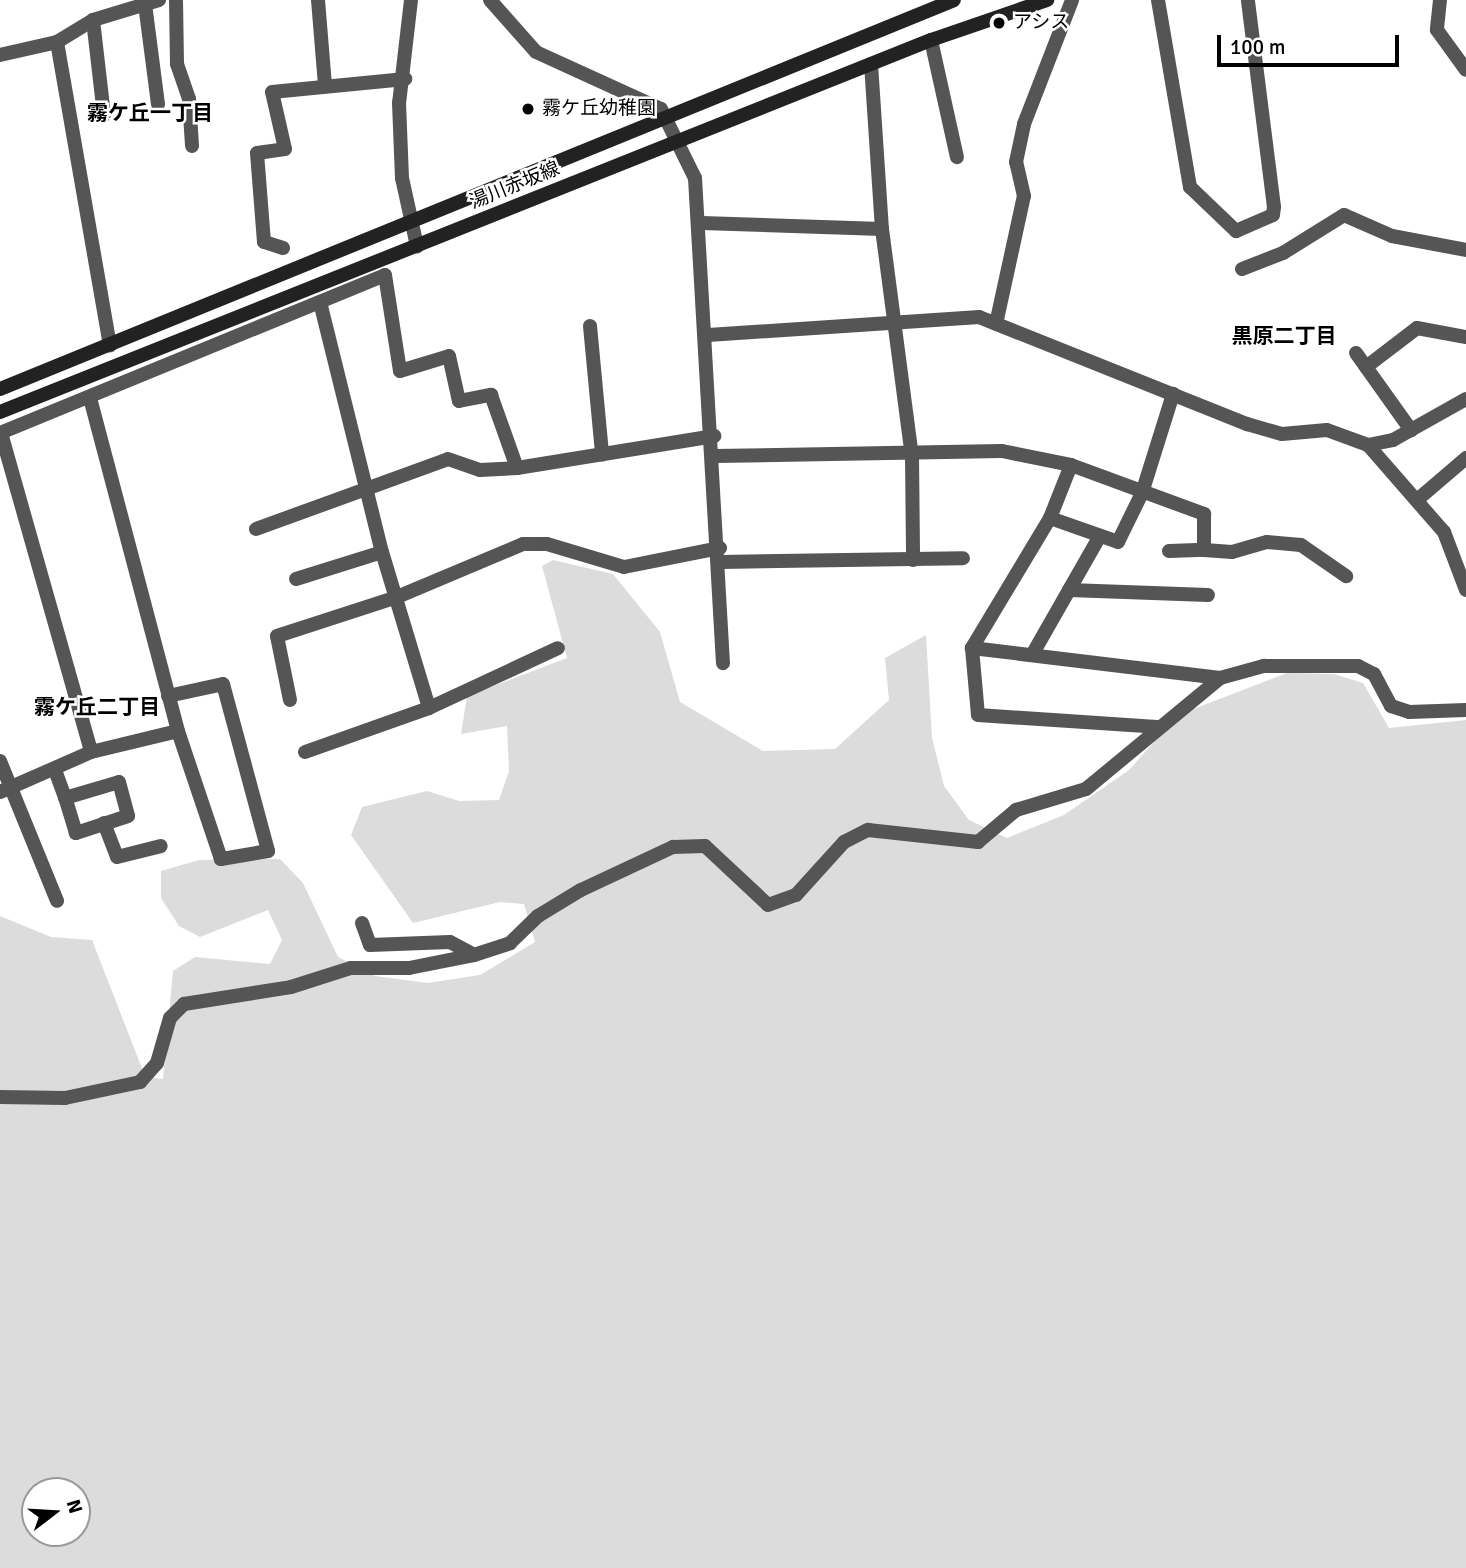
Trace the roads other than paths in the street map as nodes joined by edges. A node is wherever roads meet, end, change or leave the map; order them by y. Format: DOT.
graph roads {
  1 [pos="176,0"];
  2 [pos="318,0"];
  3 [pos="411,0"];
  4 [pos="490,0"];
  5 [pos="954,0"];
  6 [pos="1048,0"];
  7 [pos="1072,0"];
  8 [pos="1158,0"];
  9 [pos="1248,0"];
  10 [pos="1440,0"];
  11 [pos="152,2"];
  12 [pos="93,20"];
  13 [pos="931,40"];
  14 [pos="57,42"];
  15 [pos="0,55"];
  16 [pos="871,64"];
  17 [pos="1466,70"];
  18 [pos="405,79"];
  19 [pos="325,86"];
  20 [pos="158,104"];
  21 [pos="104,115"];
  22 [pos="671,119"];
  23 [pos="679,140"];
  24 [pos="192,146"];
  25 [pos="957,157"];
  26 [pos="411,223"];
  27 [pos="702,223"];
  28 [pos="882,229"];
  29 [pos="417,246"];
  30 [pos="283,248"];
  31 [pos="1466,250"];
  32 [pos="1241,270"];
  33 [pos="320,302"];
  34 [pos="896,324"];
  35 [pos="996,324"];
  36 [pos="590,326"];
  37 [pos="708,335"];
  38 [pos="1466,337"];
  39 [pos="110,345"];
  40 [pos="1356,353"];
  41 [pos="1366,367"];
  42 [pos="0,389"];
  43 [pos="1173,394"];
  44 [pos="90,398"];
  45 [pos="1466,399"];
  46 [pos="0,412"];
  47 [pos="1411,430"];
  48 [pos="0,433"];
  49 [pos="714,436"];
  50 [pos="1368,445"];
  51 [pos="601,454"];
  52 [pos="715,456"];
  53 [pos="912,456"];
  54 [pos="1466,457"];
  55 [pos="1070,465"];
  56 [pos="517,468"];
  57 [pos="367,489"];
  58 [pos="1142,494"];
  59 [pos="1417,500"];
  60 [pos="1049,518"];
  61 [pos="256,529"];
  62 [pos="1100,536"];
  63 [pos="1204,550"];
  64 [pos="1169,551"];
  65 [pos="382,552"];
  66 [pos="721,555"];
  67 [pos="963,558"];
  68 [pos="913,560"];
  69 [pos="1346,576"];
  70 [pos="296,579"];
  71 [pos="1069,590"];
  72 [pos="1466,590"];
  73 [pos="1208,596"];
  74 [pos="397,597"];
  75 [pos="558,648"];
  76 [pos="972,648"];
  77 [pos="1032,655"];
  78 [pos="723,663"];
  79 [pos="1220,678"];
  80 [pos="168,696"];
  81 [pos="290,700"];
  82 [pos="429,708"];
  83 [pos="1466,710"];
  84 [pos="1157,727"];
  85 [pos="178,731"];
  86 [pos="91,752"];
  87 [pos="305,752"];
  88 [pos="0,761"];
  89 [pos="55,770"];
  90 [pos="5,790"];
  91 [pos="65,798"];
  92 [pos="104,824"];
  93 [pos="161,846"];
  94 [pos="57,901"];
  95 [pos="362,923"];
  96 [pos="474,955"];
  97 [pos="0,1097"];
  1 -- 24 [label="street"];
  2 -- 19 [label="street"];
  3 -- 18 [label="street"];
  4 -- 22 [label="street"];
  5 -- 22 [label="main road, 湯川赤坂線"];
  6 -- 13 [label="main road, 湯川赤坂線"];
  7 -- 35 [label="street"];
  8 -- 9 [label="street"];
  10 -- 17 [label="street"];
  11 -- 12 [label="street"];
  11 -- 20 [label="street"];
  12 -- 14 [label="street"];
  12 -- 21 [label="street"];
  13 -- 16 [label="main road, 湯川赤坂線"];
  13 -- 25 [label="street"];
  14 -- 15 [label="street"];
  14 -- 39 [label="street"];
  16 -- 23 [label="main road, 湯川赤坂線"];
  16 -- 28 [label="street"];
  18 -- 19 [label="street"];
  18 -- 26 [label="street"];
  19 -- 30 [label="street"];
  22 -- 23 [label="street"];
  22 -- 26 [label="main road, 湯川赤坂線"];
  23 -- 27 [label="street"];
  23 -- 29 [label="main road, 湯川赤坂線"];
  26 -- 29 [label="street"];
  26 -- 39 [label="main road, 湯川赤坂線"];
  27 -- 28 [label="street"];
  27 -- 37 [label="street"];
  28 -- 34 [label="street"];
  29 -- 46 [label="main road, 湯川赤坂線"];
  31 -- 32 [label="street"];
  33 -- 44 [label="street"];
  33 -- 56 [label="street"];
  33 -- 57 [label="street"];
  34 -- 35 [label="street"];
  34 -- 37 [label="street"];
  34 -- 53 [label="street"];
  35 -- 43 [label="street"];
  36 -- 51 [label="street"];
  37 -- 49 [label="street"];
  38 -- 41 [label="street"];
  39 -- 42 [label="main road, 湯川赤坂線"];
  40 -- 41 [label="street"];
  41 -- 47 [label="street"];
  43 -- 50 [label="street"];
  43 -- 58 [label="street"];
  44 -- 48 [label="street"];
  44 -- 80 [label="street"];
  45 -- 47 [label="street"];
  47 -- 50 [label="street"];
  48 -- 86 [label="street"];
  49 -- 51 [label="street"];
  49 -- 52 [label="street"];
  50 -- 59 [label="street"];
  51 -- 56 [label="street"];
  52 -- 53 [label="street"];
  52 -- 66 [label="street"];
  53 -- 55 [label="street"];
  53 -- 68 [label="street"];
  54 -- 59 [label="street"];
  55 -- 58 [label="street"];
  55 -- 60 [label="street"];
  56 -- 57 [label="street"];
  57 -- 61 [label="street"];
  57 -- 65 [label="street"];
  58 -- 62 [label="street"];
  58 -- 63 [label="street"];
  59 -- 72 [label="street"];
  60 -- 62 [label="street"];
  60 -- 76 [label="street"];
  62 -- 71 [label="street"];
  63 -- 64 [label="street"];
  63 -- 69 [label="street"];
  65 -- 70 [label="street"];
  65 -- 74 [label="street"];
  66 -- 68 [label="street"];
  66 -- 74 [label="street"];
  66 -- 78 [label="street"];
  67 -- 68 [label="street"];
  71 -- 73 [label="street"];
  71 -- 77 [label="street"];
  74 -- 81 [label="street"];
  74 -- 82 [label="street"];
  75 -- 82 [label="street"];
  76 -- 77 [label="street"];
  76 -- 84 [label="street"];
  77 -- 79 [label="street"];
  79 -- 83 [label="street"];
  79 -- 84 [label="street"];
  80 -- 85 [label="street"];
  80 -- 85 [label="street"];
  82 -- 87 [label="street"];
  84 -- 96 [label="street"];
  85 -- 86 [label="street"];
  86 -- 89 [label="street"];
  88 -- 90 [label="street"];
  89 -- 90 [label="street"];
  89 -- 91 [label="street"];
  90 -- 94 [label="street"];
  91 -- 92 [label="street"];
  91 -- 92 [label="street"];
  92 -- 93 [label="street"];
  95 -- 96 [label="street"];
  96 -- 97 [label="street"];
}
